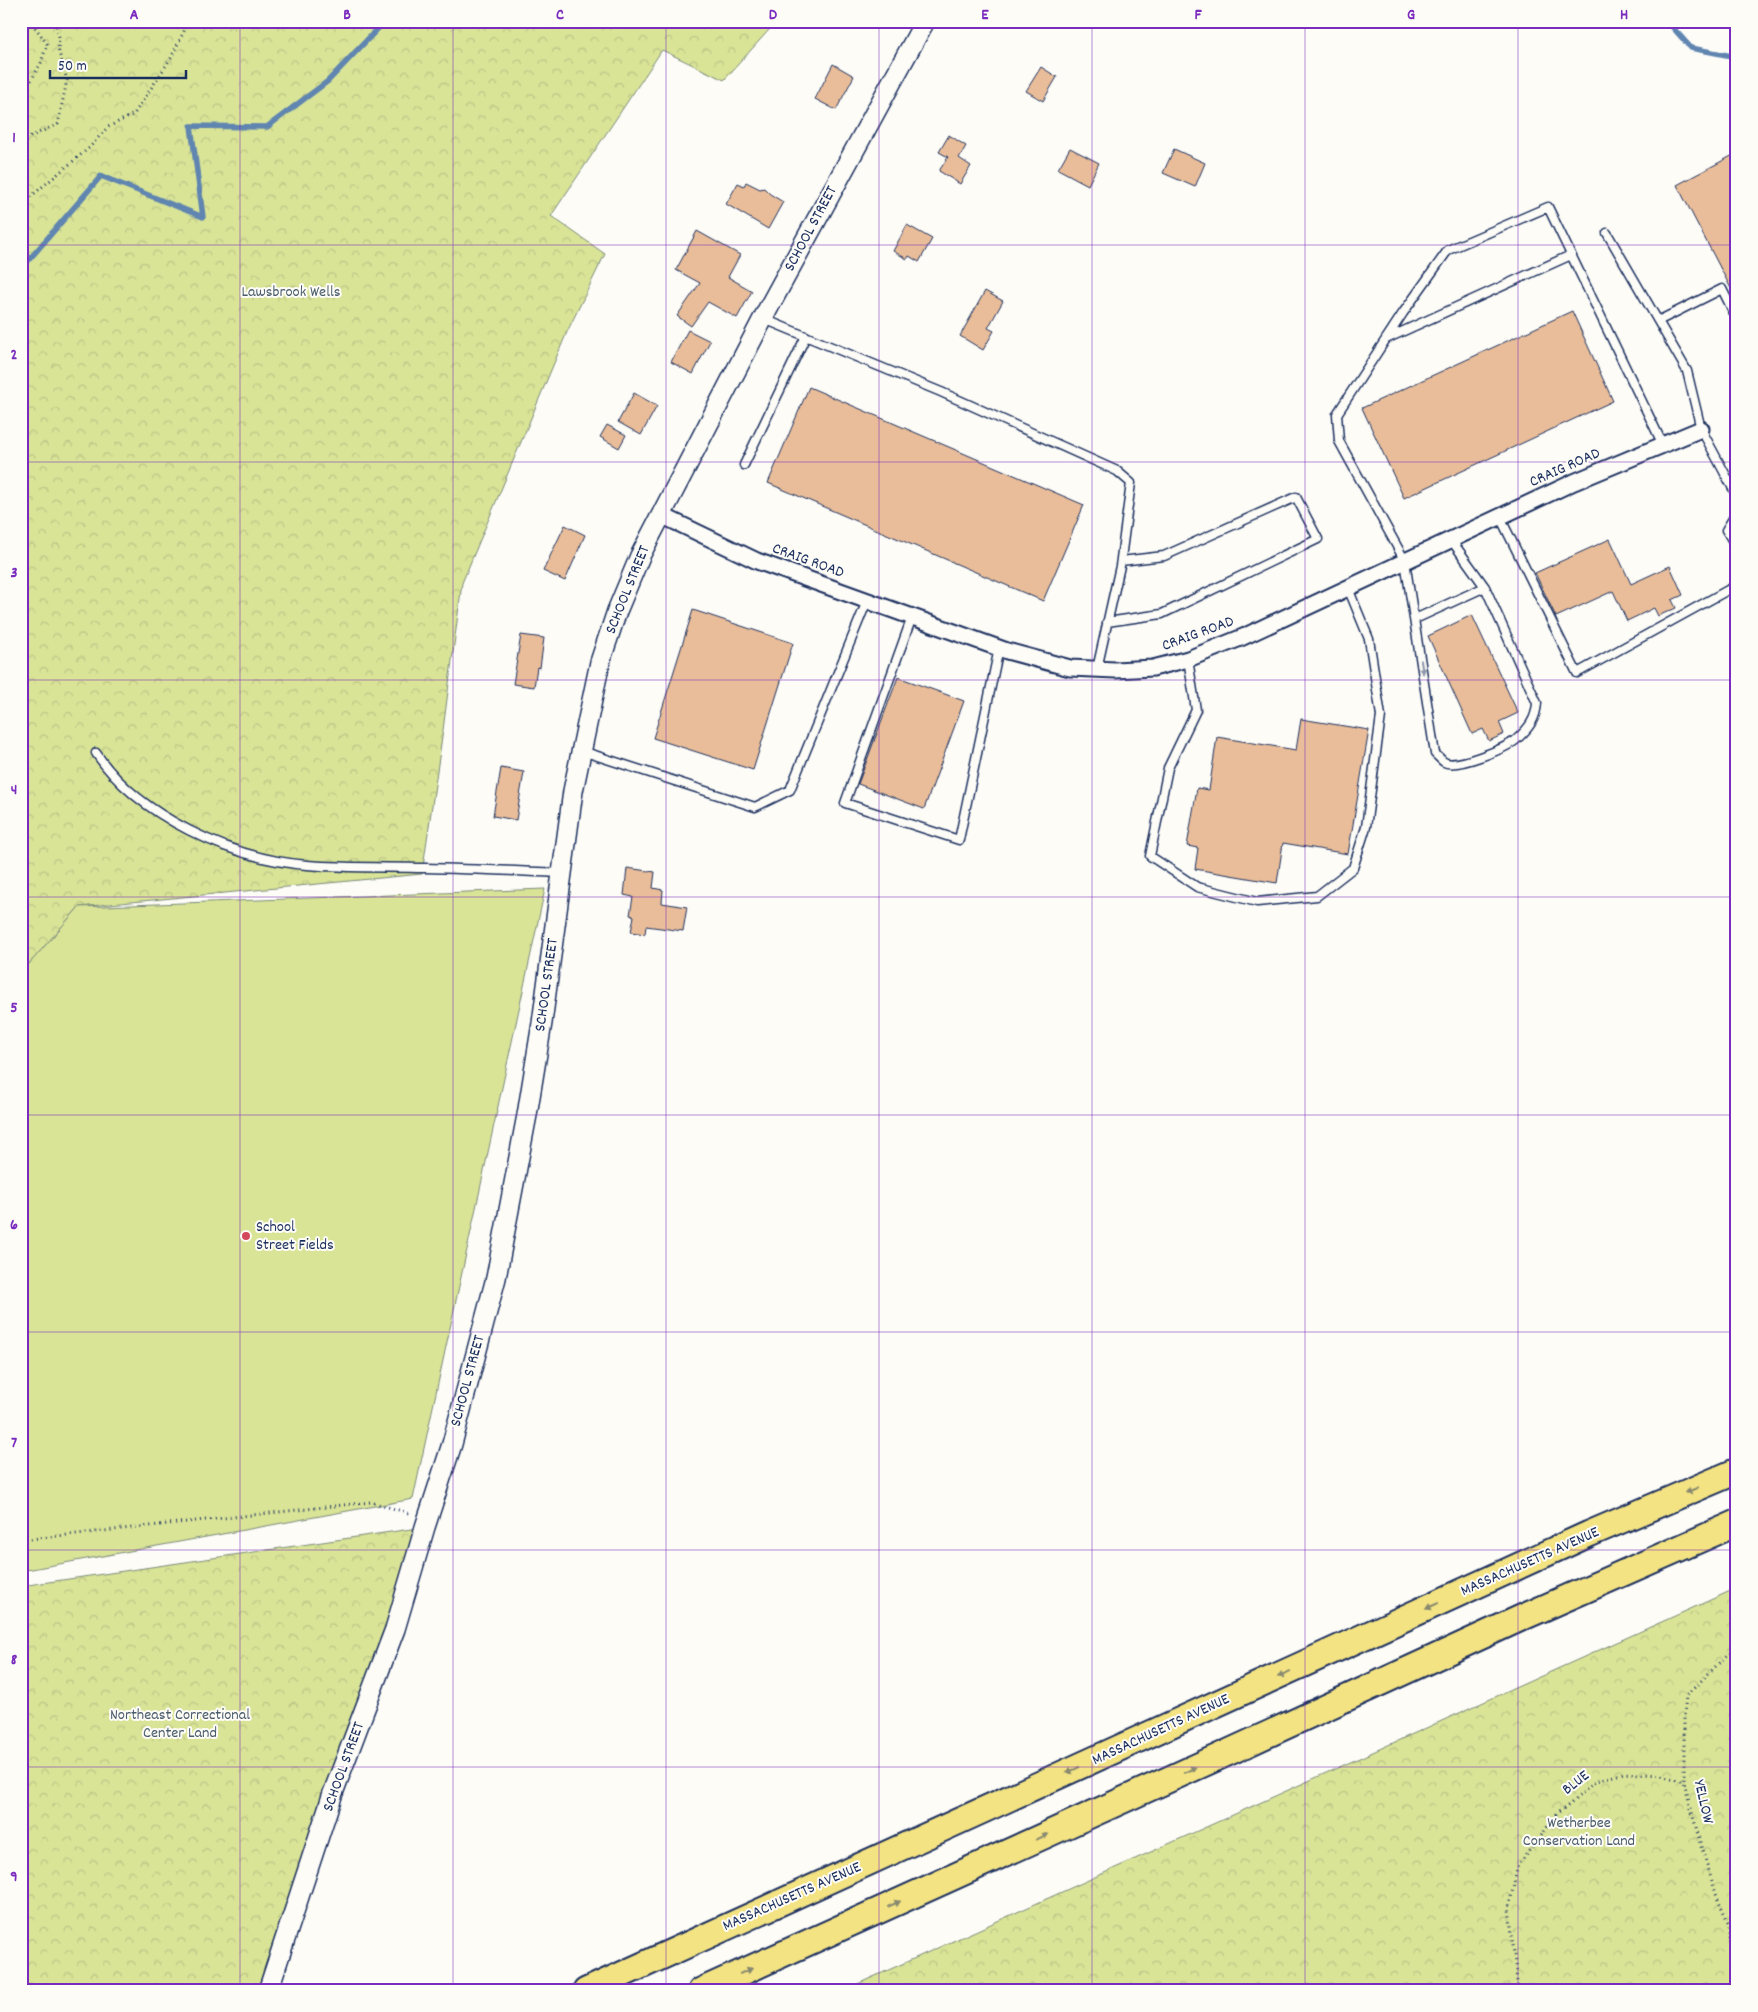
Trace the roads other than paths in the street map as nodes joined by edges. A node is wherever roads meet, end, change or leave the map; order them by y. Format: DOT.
graph roads {
  1 [pos="926,21"];
  2 [pos="1607,233"];
  3 [pos="1571,255"];
  4 [pos="763,319"];
  5 [pos="1737,319"];
  6 [pos="1658,321"];
  7 [pos="806,336"];
  8 [pos="1386,338"];
  9 [pos="1701,429"];
  10 [pos="1663,445"];
  11 [pos="744,465"];
  12 [pos="1737,496"];
  13 [pos="1737,512"];
  14 [pos="661,515"];
  15 [pos="1500,517"];
  16 [pos="1452,540"];
  17 [pos="1737,548"];
  18 [pos="1121,561"];
  19 [pos="1405,561"];
  20 [pos="1737,585"];
  21 [pos="1485,587"];
  22 [pos="1348,588"];
  23 [pos="868,601"];
  24 [pos="912,617"];
  25 [pos="1414,619"];
  26 [pos="1107,622"];
  27 [pos="999,648"];
  28 [pos="1188,659"];
  29 [pos="1097,669"];
  30 [pos="580,751"];
  31 [pos="96,752"];
  32 [pos="563,873"];
  33 [pos="1737,1470"];
  34 [pos="1737,1522"];
  35 [pos="268,1991"];
  36 [pos="586,1991"];
  37 [pos="701,1991"];
  1 -- 4 [label="street, SCHOOL STREET"];
  2 -- 6 [label="lane"];
  3 -- 8 [label="lane"];
  3 -- 8 [label="lane"];
  3 -- 10 [label="lane"];
  4 -- 7 [label="lane"];
  4 -- 14 [label="street, SCHOOL STREET"];
  5 -- 6 [label="lane"];
  6 -- 9 [label="lane"];
  7 -- 11 [label="lane"];
  7 -- 18 [label="lane"];
  8 -- 19 [label="lane"];
  9 -- 10 [label="street, CRAIG ROAD"];
  9 -- 12 [label="lane"];
  10 -- 15 [label="street, CRAIG ROAD"];
  13 -- 17 [label="lane"];
  14 -- 23 [label="street, CRAIG ROAD"];
  14 -- 30 [label="street, SCHOOL STREET"];
  15 -- 16 [label="street, CRAIG ROAD"];
  15 -- 20 [label="lane"];
  16 -- 19 [label="street, CRAIG ROAD"];
  16 -- 21 [label="lane"];
  18 -- 26 [label="lane"];
  18 -- 26 [label="lane"];
  19 -- 22 [label="street, CRAIG ROAD"];
  19 -- 25 [label="lane"];
  21 -- 25 [label="lane"];
  25 -- 21 [label="lane, one-way"];
  22 -- 28 [label="street, CRAIG ROAD"];
  22 -- 28 [label="lane"];
  23 -- 24 [label="street, CRAIG ROAD"];
  23 -- 30 [label="lane"];
  24 -- 27 [label="street, CRAIG ROAD"];
  24 -- 27 [label="lane"];
  26 -- 29 [label="lane"];
  27 -- 29 [label="street, CRAIG ROAD"];
  28 -- 29 [label="street, CRAIG ROAD"];
  30 -- 32 [label="street, SCHOOL STREET"];
  31 -- 32 [label="lane"];
  32 -- 35 [label="street, SCHOOL STREET"];
  33 -- 36 [label="highway, MASSACHUSETTS AVENUE, one-way"];
  37 -- 34 [label="highway, one-way"];
}
